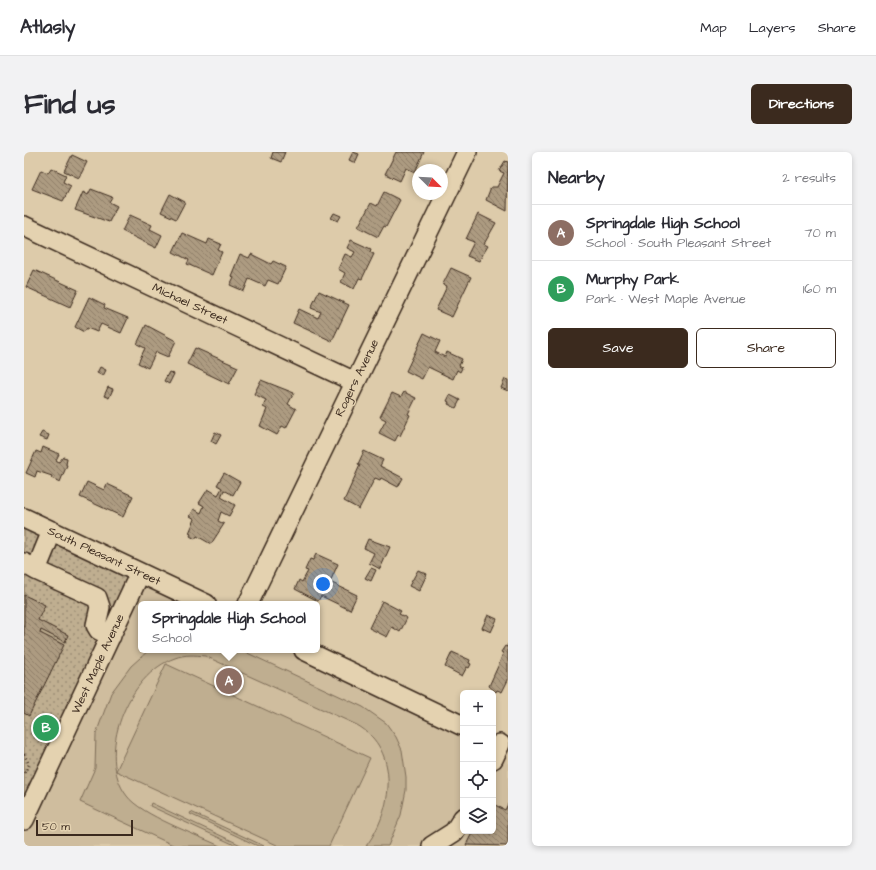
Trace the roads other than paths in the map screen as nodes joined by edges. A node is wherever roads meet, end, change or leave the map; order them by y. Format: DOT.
graph roads {
  1 [pos="467,152"];
  2 [pos="24,226"];
  3 [pos="355,382"];
  4 [pos="24,518"];
  5 [pos="52,531"];
  6 [pos="30,566"];
  7 [pos="140,573"];
  8 [pos="200,601"];
  9 [pos="249,601"];
  10 [pos="111,636"];
  11 [pos="310,653"];
  12 [pos="460,725"];
  13 [pos="24,820"];
  14 [pos="460,823"];
  15 [pos="432,846"];
  1 -- 3 [label="street, Rogers Avenue"];
  2 -- 3 [label="street, Michael Street"];
  3 -- 9 [label="street, Rogers Avenue"];
  4 -- 5 [label="street, South Pleasant Street"];
  5 -- 6 [label="street"];
  5 -- 7 [label="street, South Pleasant Street"];
  6 -- 10 [label="street"];
  7 -- 8 [label="street, South Pleasant Street"];
  7 -- 10 [label="street, West Maple Avenue"];
  10 -- 13 [label="street, West Maple Avenue"];
  11 -- 12 [label="street"];
  14 -- 15 [label="street"];
}
